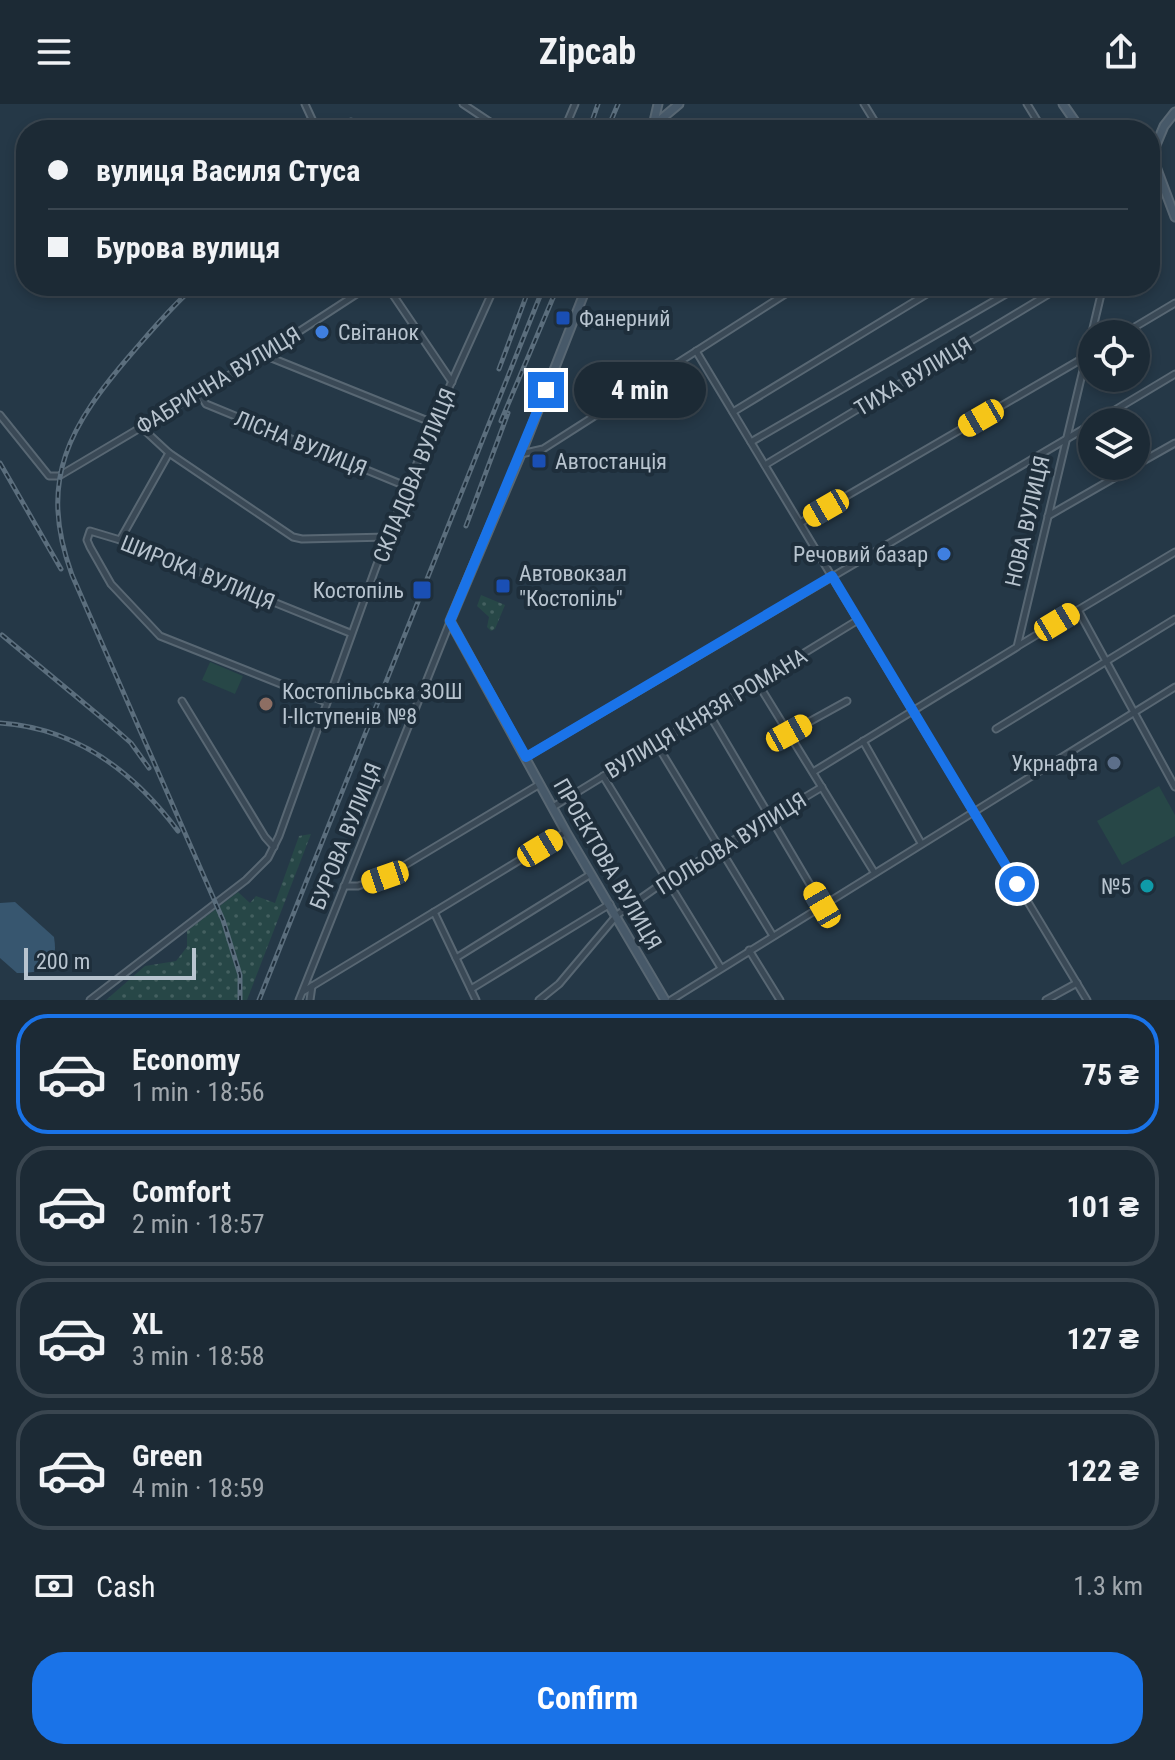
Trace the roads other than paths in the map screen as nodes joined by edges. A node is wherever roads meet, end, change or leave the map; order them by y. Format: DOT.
graph roads {
  1 [pos="463,104"];
  2 [pos="1063,104"];
  3 [pos="658,105"];
  4 [pos="674,108"];
  5 [pos="1175,112"];
  6 [pos="487,120"];
  7 [pos="1073,120"];
  8 [pos="1160,135"];
  9 [pos="1160,183"];
  10 [pos="1175,217"];
  11 [pos="354,296"];
  12 [pos="394,296"];
  13 [pos="491,296"];
  14 [pos="583,296"];
  15 [pos="782,296"];
  16 [pos="924,296"];
  17 [pos="1003,296"];
  18 [pos="1045,296"];
  19 [pos="1100,296"];
  20 [pos="1175,303"];
  21 [pos="1094,320"];
  22 [pos="1146,320"];
  23 [pos="696,351"];
  24 [pos="263,355"];
  25 [pos="1078,361"];
  26 [pos="1175,374"];
  27 [pos="452,382"];
  28 [pos="1078,382"];
  29 [pos="199,393"];
  30 [pos="1119,408"];
  31 [pos="733,412"];
  32 [pos="0,415"];
  33 [pos="433,423"];
  34 [pos="141,427"];
  35 [pos="1078,433"];
  36 [pos="1064,441"];
  37 [pos="751,443"];
  38 [pos="1175,443"];
  39 [pos="169,453"];
  40 [pos="521,454"];
  41 [pos="1150,457"];
  42 [pos="765,465"];
  43 [pos="1110,480"];
  44 [pos="408,487"];
  45 [pos="1047,516"];
  46 [pos="800,523"];
  47 [pos="388,537"];
  48 [pos="120,540"];
  49 [pos="1175,552"];
  50 [pos="832,576"];
  51 [pos="1078,610"];
  52 [pos="1175,619"];
  53 [pos="858,620"];
  54 [pos="450,621"];
  55 [pos="350,633"];
  56 [pos="1017,647"];
  57 [pos="1105,661"];
  58 [pos="757,682"];
  59 [pos="1175,687"];
  60 [pos="182,701"];
  61 [pos="847,701"];
  62 [pos="326,702"];
  63 [pos="913,710"];
  64 [pos="708,712"];
  65 [pos="1133,713"];
  66 [pos="996,729"];
  67 [pos="789,733"];
  68 [pos="863,741"];
  69 [pos="656,743"];
  70 [pos="526,757"];
  71 [pos="813,772"];
  72 [pos="603,776"];
  73 [pos="541,784"];
  74 [pos="822,787"];
  75 [pos="1175,787"];
  76 [pos="553,807"];
  77 [pos="973,810"];
  78 [pos="770,818"];
  79 [pos="566,832"];
  80 [pos="921,843"];
  81 [pos="274,847"];
  82 [pos="720,849"];
  83 [pos="874,872"];
  84 [pos="592,873"];
  85 [pos="667,880"];
  86 [pos="344,886"];
  87 [pos="610,904"];
  88 [pos="822,905"];
  89 [pos="434,912"];
  90 [pos="617,915"];
  91 [pos="773,936"];
  92 [pos="749,950"];
  93 [pos="456,958"];
  94 [pos="721,968"];
  95 [pos="1077,983"];
  96 [pos="312,986"];
  97 [pos="471,989"];
  98 [pos="303,991"];
  99 [pos="90,1000"];
  100 [pos="299,1000"];
  101 [pos="310,1000"];
  102 [pos="476,1000"];
  103 [pos="539,1000"];
  104 [pos="665,1000"];
  105 [pos="671,1000"];
  106 [pos="780,1000"];
  107 [pos="1046,1000"];
  108 [pos="1087,1000"];
  1 -- 6 [label="street"];
  2 -- 7 [label="main road"];
  3 -- 4 [label="main road"];
  5 -- 8 [label="main road"];
  9 -- 10 [label="main road"];
  11 -- 24 [label="street, ФАБРИЧНА ВУЛИЦЯ"];
  12 -- 27 [label="street"];
  13 -- 27 [label="street, СКЛАДОВА ВУЛИЦЯ"];
  14 -- 40 [label="main road, БУРОВА ВУЛИЦЯ"];
  15 -- 23 [label="street"];
  16 -- 31 [label="street"];
  17 -- 37 [label="street"];
  18 -- 42 [label="street, ТИХА ВУЛИЦЯ"];
  19 -- 21 [label="street, НОВА ВУЛИЦЯ"];
  20 -- 22 [label="street"];
  23 -- 31 [label="street"];
  23 -- 40 [label="street"];
  24 -- 29 [label="street, ФАБРИЧНА ВУЛИЦЯ"];
  24 -- 33 [label="street"];
  25 -- 46 [label="street"];
  26 -- 30 [label="street"];
  27 -- 33 [label="street, СКЛАДОВА ВУЛИЦЯ"];
  28 -- 36 [label="street, НОВА ВУЛИЦЯ"];
  29 -- 34 [label="street, ФАБРИЧНА ВУЛИЦЯ"];
  29 -- 44 [label="street, ЛІСНА ВУЛИЦЯ"];
  31 -- 37 [label="street"];
  32 -- 34 [label="street, ФАБРИЧНА ВУЛИЦЯ"];
  33 -- 44 [label="street, СКЛАДОВА ВУЛИЦЯ"];
  34 -- 39 [label="street"];
  35 -- 36 [label="street"];
  36 -- 45 [label="street, НОВА ВУЛИЦЯ"];
  36 -- 50 [label="street"];
  37 -- 42 [label="street"];
  38 -- 41 [label="street"];
  39 -- 47 [label="street"];
  39 -- 48 [label="street"];
  40 -- 54 [label="main road, БУРОВА ВУЛИЦЯ"];
  42 -- 46 [label="street"];
  43 -- 45 [label="street"];
  44 -- 47 [label="street, СКЛАДОВА ВУЛИЦЯ"];
  45 -- 56 [label="street, НОВА ВУЛИЦЯ"];
  46 -- 50 [label="street"];
  47 -- 55 [label="street, СКЛАДОВА ВУЛИЦЯ"];
  48 -- 55 [label="street, ШИРОКА ВУЛИЦЯ"];
  48 -- 62 [label="street, ШИРОКА ВУЛИЦЯ"];
  49 -- 51 [label="street"];
  50 -- 53 [label="street"];
  50 -- 70 [label="street"];
  51 -- 56 [label="street"];
  51 -- 57 [label="street"];
  52 -- 57 [label="street"];
  53 -- 58 [label="street, ВУЛИЦЯ КНЯЗЯ РОМАНА"];
  53 -- 63 [label="street"];
  54 -- 70 [label="main road, ПРОЕКТОВА ВУЛИЦЯ"];
  54 -- 86 [label="street, БУРОВА ВУЛИЦЯ"];
  55 -- 62 [label="street, СКЛАДОВА ВУЛИЦЯ"];
  56 -- 63 [label="street"];
  57 -- 65 [label="street"];
  57 -- 66 [label="street"];
  58 -- 64 [label="street, ВУЛИЦЯ КНЯЗЯ РОМАНА"];
  58 -- 67 [label="street"];
  59 -- 65 [label="street"];
  60 -- 81 [label="street"];
  61 -- 67 [label="street"];
  62 -- 81 [label="street, СКЛАДОВА ВУЛИЦЯ"];
  63 -- 68 [label="street, ПОЛЬОВА ВУЛИЦЯ"];
  63 -- 77 [label="street"];
  64 -- 69 [label="street, ВУЛИЦЯ КНЯЗЯ РОМАНА"];
  64 -- 78 [label="street"];
  65 -- 75 [label="street"];
  65 -- 77 [label="street"];
  67 -- 71 [label="street"];
  68 -- 71 [label="street, ПОЛЬОВА ВУЛИЦЯ"];
  68 -- 80 [label="street"];
  69 -- 72 [label="street, ВУЛИЦЯ КНЯЗЯ РОМАНА"];
  69 -- 82 [label="street"];
  70 -- 73 [label="main road, ПРОЕКТОВА ВУЛИЦЯ"];
  71 -- 74 [label="street"];
  72 -- 76 [label="street, ВУЛИЦЯ КНЯЗЯ РОМАНА"];
  72 -- 85 [label="street"];
  73 -- 76 [label="main road, ПРОЕКТОВА ВУЛИЦЯ"];
  73 -- 86 [label="street"];
  74 -- 78 [label="street, ПОЛЬОВА ВУЛИЦЯ"];
  74 -- 83 [label="street"];
  76 -- 79 [label="main road, ПРОЕКТОВА ВУЛИЦЯ"];
  77 -- 80 [label="street"];
  77 -- 95 [label="street"];
  78 -- 82 [label="street, ПОЛЬОВА ВУЛИЦЯ"];
  78 -- 88 [label="street"];
  79 -- 84 [label="main road, ПРОЕКТОВА ВУЛИЦЯ"];
  79 -- 89 [label="street"];
  80 -- 83 [label="street"];
  81 -- 99 [label="street, СКЛАДОВА ВУЛИЦЯ"];
  82 -- 85 [label="street, ПОЛЬОВА ВУЛИЦЯ"];
  82 -- 91 [label="street"];
  83 -- 88 [label="street"];
  84 -- 87 [label="main road, ПРОЕКТОВА ВУЛИЦЯ"];
  84 -- 93 [label="street"];
  85 -- 90 [label="street, ПОЛЬОВА ВУЛИЦЯ"];
  85 -- 94 [label="street"];
  86 -- 98 [label="street, БУРОВА ВУЛИЦЯ"];
  87 -- 90 [label="main road, ПРОЕКТОВА ВУЛИЦЯ"];
  87 -- 97 [label="street"];
  88 -- 91 [label="street"];
  89 -- 93 [label="street"];
  89 -- 96 [label="street"];
  90 -- 103 [label="street, ПОЛЬОВА ВУЛИЦЯ"];
  90 -- 104 [label="main road, ПРОЕКТОВА ВУЛИЦЯ"];
  91 -- 92 [label="street"];
  92 -- 94 [label="street"];
  92 -- 106 [label="street"];
  93 -- 97 [label="street"];
  94 -- 105 [label="street"];
  95 -- 107 [label="street"];
  95 -- 108 [label="street"];
  96 -- 98 [label="street"];
  96 -- 101 [label="street"];
  97 -- 102 [label="street"];
  98 -- 100 [label="street, БУРОВА ВУЛИЦЯ"];
}
